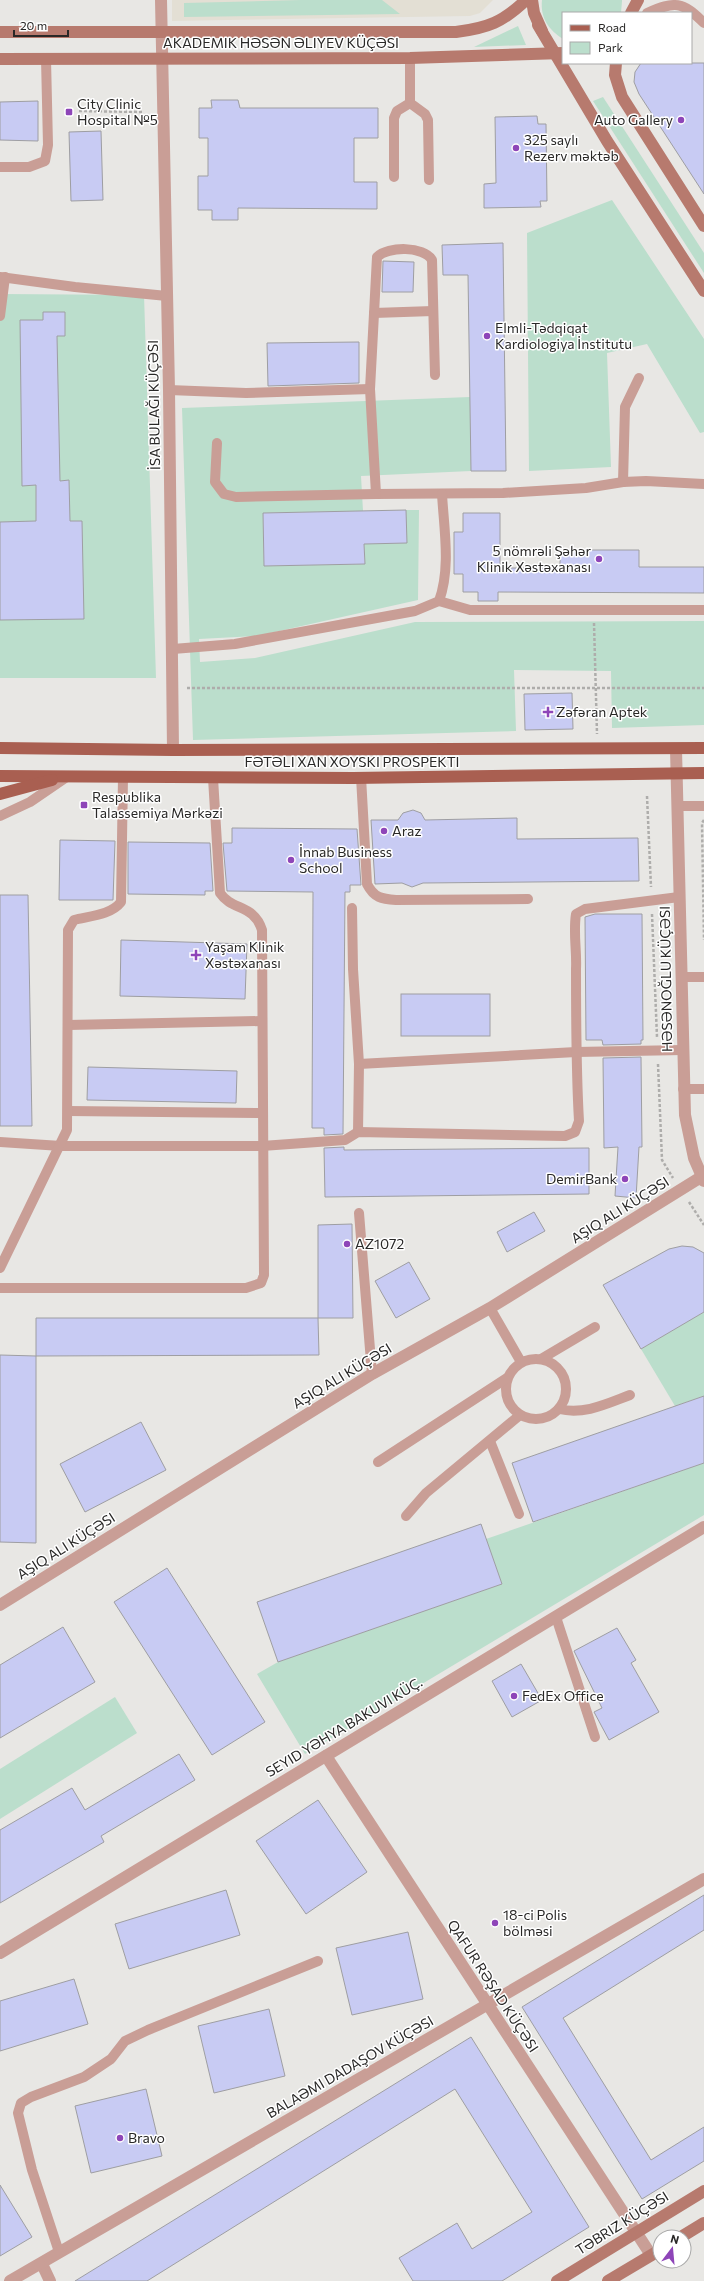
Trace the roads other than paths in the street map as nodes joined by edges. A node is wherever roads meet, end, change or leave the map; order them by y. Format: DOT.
graph roads {
  1 [pos="161,0"];
  2 [pos="526,0"];
  3 [pos="532,0"];
  4 [pos="630,0"];
  5 [pos="638,0"];
  6 [pos="630,12"];
  7 [pos="631,12"];
  8 [pos="649,12"];
  9 [pos="704,23"];
  10 [pos="538,25"];
  11 [pos="0,32"];
  12 [pos="162,32"];
  13 [pos="560,51"];
  14 [pos="162,58"];
  15 [pos="410,58"];
  16 [pos="0,59"];
  17 [pos="46,59"];
  18 [pos="567,64"];
  19 [pos="616,64"];
  20 [pos="410,103"];
  21 [pos="0,167"];
  22 [pos="394,177"];
  23 [pos="429,180"];
  24 [pos="704,226"];
  25 [pos="2,277"];
  26 [pos="704,291"];
  27 [pos="167,296"];
  28 [pos="434,311"];
  29 [pos="374,313"];
  30 [pos="0,316"];
  31 [pos="435,375"];
  32 [pos="639,378"];
  33 [pos="370,389"];
  34 [pos="169,390"];
  35 [pos="217,443"];
  36 [pos="623,482"];
  37 [pos="704,484"];
  38 [pos="376,494"];
  39 [pos="442,494"];
  40 [pos="439,601"];
  41 [pos="704,610"];
  42 [pos="173,649"];
  43 [pos="3,747"];
  44 [pos="676,748"];
  45 [pos="704,748"];
  46 [pos="173,750"];
  47 [pos="677,773"];
  48 [pos="704,773"];
  49 [pos="0,776"];
  50 [pos="68,776"];
  51 [pos="123,776"];
  52 [pos="213,778"];
  53 [pos="361,778"];
  54 [pos="0,794"];
  55 [pos="678,806"];
  56 [pos="704,806"];
  57 [pos="0,816"];
  58 [pos="679,897"];
  59 [pos="528,899"];
  60 [pos="352,908"];
  61 [pos="681,976"];
  62 [pos="704,977"];
  63 [pos="262,1021"];
  64 [pos="68,1025"];
  65 [pos="683,1050"];
  66 [pos="576,1052"];
  67 [pos="359,1064"];
  68 [pos="684,1089"];
  69 [pos="704,1089"];
  70 [pos="68,1111"];
  71 [pos="262,1113"];
  72 [pos="358,1132"];
  73 [pos="0,1142"];
  74 [pos="61,1146"];
  75 [pos="262,1146"];
  76 [pos="703,1179"];
  77 [pos="359,1213"];
  78 [pos="1,1264"];
  79 [pos="0,1288"];
  80 [pos="490,1308"];
  81 [pos="595,1327"];
  82 [pos="541,1359"];
  83 [pos="521,1362"];
  84 [pos="372,1374"];
  85 [pos="507,1378"];
  86 [pos="630,1395"];
  87 [pos="559,1409"];
  88 [pos="520,1415"];
  89 [pos="490,1440"];
  90 [pos="378,1462"];
  91 [pos="519,1514"];
  92 [pos="406,1516"];
  93 [pos="704,1527"];
  94 [pos="0,1605"];
  95 [pos="556,1617"];
  96 [pos="595,1737"];
  97 [pos="326,1756"];
  98 [pos="704,1879"];
  99 [pos="0,1953"];
  100 [pos="318,1962"];
  101 [pos="488,2005"];
  102 [pos="704,2191"];
  103 [pos="704,2223"];
  104 [pos="692,2230"];
  105 [pos="637,2233"];
  106 [pos="652,2249"];
  107 [pos="59,2252"];
  108 [pos="652,2255"];
  109 [pos="42,2264"];
  110 [pos="10,2281"];
  111 [pos="50,2281"];
  112 [pos="557,2281"];
  113 [pos="608,2281"];
  1 -- 12 [label="street"];
  2 -- 10 [label="street"];
  2 -- 12 [label="main road, AKADEMIK HƏSƏN ƏLIYEV KÜÇƏSI"];
  3 -- 10 [label="main road"];
  4 -- 6 [label="main road"];
  5 -- 7 [label="main road"];
  8 -- 9 [label="lane"];
  10 -- 13 [label="main road"];
  11 -- 12 [label="main road, AKADEMIK HƏSƏN ƏLIYEV KÜÇƏSI"];
  12 -- 14 [label="street"];
  13 -- 15 [label="main road, AKADEMIK HƏSƏN ƏLIYEV KÜÇƏSI"];
  14 -- 15 [label="main road, AKADEMIK HƏSƏN ƏLIYEV KÜÇƏSI"];
  14 -- 17 [label="main road, AKADEMIK HƏSƏN ƏLIYEV KÜÇƏSI"];
  14 -- 27 [label="street"];
  15 -- 20 [label="lane"];
  16 -- 17 [label="main road, AKADEMIK HƏSƏN ƏLIYEV KÜÇƏSI"];
  17 -- 21 [label="lane"];
  18 -- 26 [label="main road"];
  19 -- 24 [label="main road"];
  20 -- 22 [label="lane"];
  20 -- 23 [label="lane"];
  25 -- 27 [label="lane"];
  25 -- 30 [label="lane"];
  27 -- 34 [label="street"];
  28 -- 29 [label="lane"];
  28 -- 29 [label="lane"];
  28 -- 31 [label="lane"];
  29 -- 33 [label="lane"];
  32 -- 36 [label="lane"];
  33 -- 34 [label="lane"];
  33 -- 38 [label="lane"];
  34 -- 42 [label="street"];
  35 -- 38 [label="lane"];
  36 -- 37 [label="lane"];
  36 -- 39 [label="lane"];
  38 -- 39 [label="lane"];
  39 -- 40 [label="lane"];
  40 -- 41 [label="lane"];
  40 -- 42 [label="lane"];
  42 -- 46 [label="street"];
  43 -- 46 [label="main road, FƏTƏLI XAN XOYSKI PROSPEKTI"];
  44 -- 45 [label="main road, FƏTƏLI XAN XOYSKI PROSPEKTI"];
  44 -- 46 [label="main road, FƏTƏLI XAN XOYSKI PROSPEKTI"];
  44 -- 47 [label="street, HƏSƏNOĞLU KÜÇƏSI"];
  47 -- 48 [label="main road, FƏTƏLI XAN XOYSKI PROSPEKTI"];
  47 -- 53 [label="main road, FƏTƏLI XAN XOYSKI PROSPEKTI"];
  47 -- 55 [label="street, HƏSƏNOĞLU KÜÇƏSI"];
  49 -- 50 [label="main road, FƏTƏLI XAN XOYSKI PROSPEKTI"];
  50 -- 51 [label="main road, FƏTƏLI XAN XOYSKI PROSPEKTI"];
  50 -- 54 [label="main road"];
  50 -- 57 [label="lane"];
  51 -- 52 [label="main road, FƏTƏLI XAN XOYSKI PROSPEKTI"];
  51 -- 64 [label="lane"];
  52 -- 53 [label="main road, FƏTƏLI XAN XOYSKI PROSPEKTI"];
  52 -- 63 [label="lane"];
  53 -- 59 [label="lane"];
  55 -- 56 [label="lane"];
  55 -- 58 [label="street, HƏSƏNOĞLU KÜÇƏSI"];
  58 -- 61 [label="street, HƏSƏNOĞLU KÜÇƏSI"];
  58 -- 66 [label="lane"];
  60 -- 67 [label="lane"];
  61 -- 62 [label="lane"];
  61 -- 65 [label="street, HƏSƏNOĞLU KÜÇƏSI"];
  63 -- 64 [label="lane"];
  63 -- 71 [label="lane"];
  64 -- 70 [label="lane"];
  65 -- 66 [label="lane"];
  65 -- 68 [label="street, HƏSƏNOĞLU KÜÇƏSI"];
  66 -- 67 [label="lane"];
  66 -- 72 [label="lane"];
  67 -- 72 [label="lane"];
  68 -- 69 [label="lane"];
  68 -- 76 [label="street, HƏSƏNOĞLU KÜÇƏSI"];
  70 -- 71 [label="lane"];
  70 -- 74 [label="lane"];
  71 -- 75 [label="lane"];
  72 -- 75 [label="lane"];
  73 -- 74 [label="lane"];
  74 -- 75 [label="lane"];
  74 -- 78 [label="lane"];
  75 -- 79 [label="lane"];
  76 -- 80 [label="street"];
  77 -- 84 [label="lane"];
  80 -- 83 [label="lane"];
  80 -- 84 [label="street"];
  81 -- 82 [label="lane"];
  82 -- 83 [label="lane"];
  82 -- 87 [label="lane"];
  83 -- 85 [label="lane"];
  84 -- 94 [label="street"];
  85 -- 88 [label="lane"];
  85 -- 90 [label="lane"];
  86 -- 87 [label="lane"];
  87 -- 88 [label="lane"];
  88 -- 89 [label="lane"];
  89 -- 91 [label="lane"];
  89 -- 92 [label="lane"];
  93 -- 95 [label="street, SEYID YƏHYA BAKUVI KÜÇ."];
  95 -- 96 [label="lane"];
  95 -- 97 [label="street, SEYID YƏHYA BAKUVI KÜÇ."];
  97 -- 99 [label="street, SEYID YƏHYA BAKUVI KÜÇ."];
  97 -- 101 [label="street, QAFUR RƏŞAD KÜÇƏSI"];
  98 -- 101 [label="street, BALAƏMI DADAŞOV KÜÇƏSI"];
  100 -- 107 [label="lane"];
  101 -- 105 [label="street, QAFUR RƏŞAD KÜÇƏSI"];
  101 -- 107 [label="street, BALAƏMI DADAŞOV KÜÇƏSI"];
  102 -- 105 [label="main road, TƏBRIZ KÜÇƏSI"];
  103 -- 104 [label="main road"];
  105 -- 106 [label="street, QAFUR RƏŞAD KÜÇƏSI"];
  105 -- 112 [label="main road, TƏBRIZ KÜÇƏSI"];
  107 -- 109 [label="street, BALAƏMI DADAŞOV KÜÇƏSI"];
  108 -- 113 [label="main road"];
  109 -- 110 [label="street, BALAƏMI DADAŞOV KÜÇƏSI"];
  109 -- 111 [label="street"];
}
